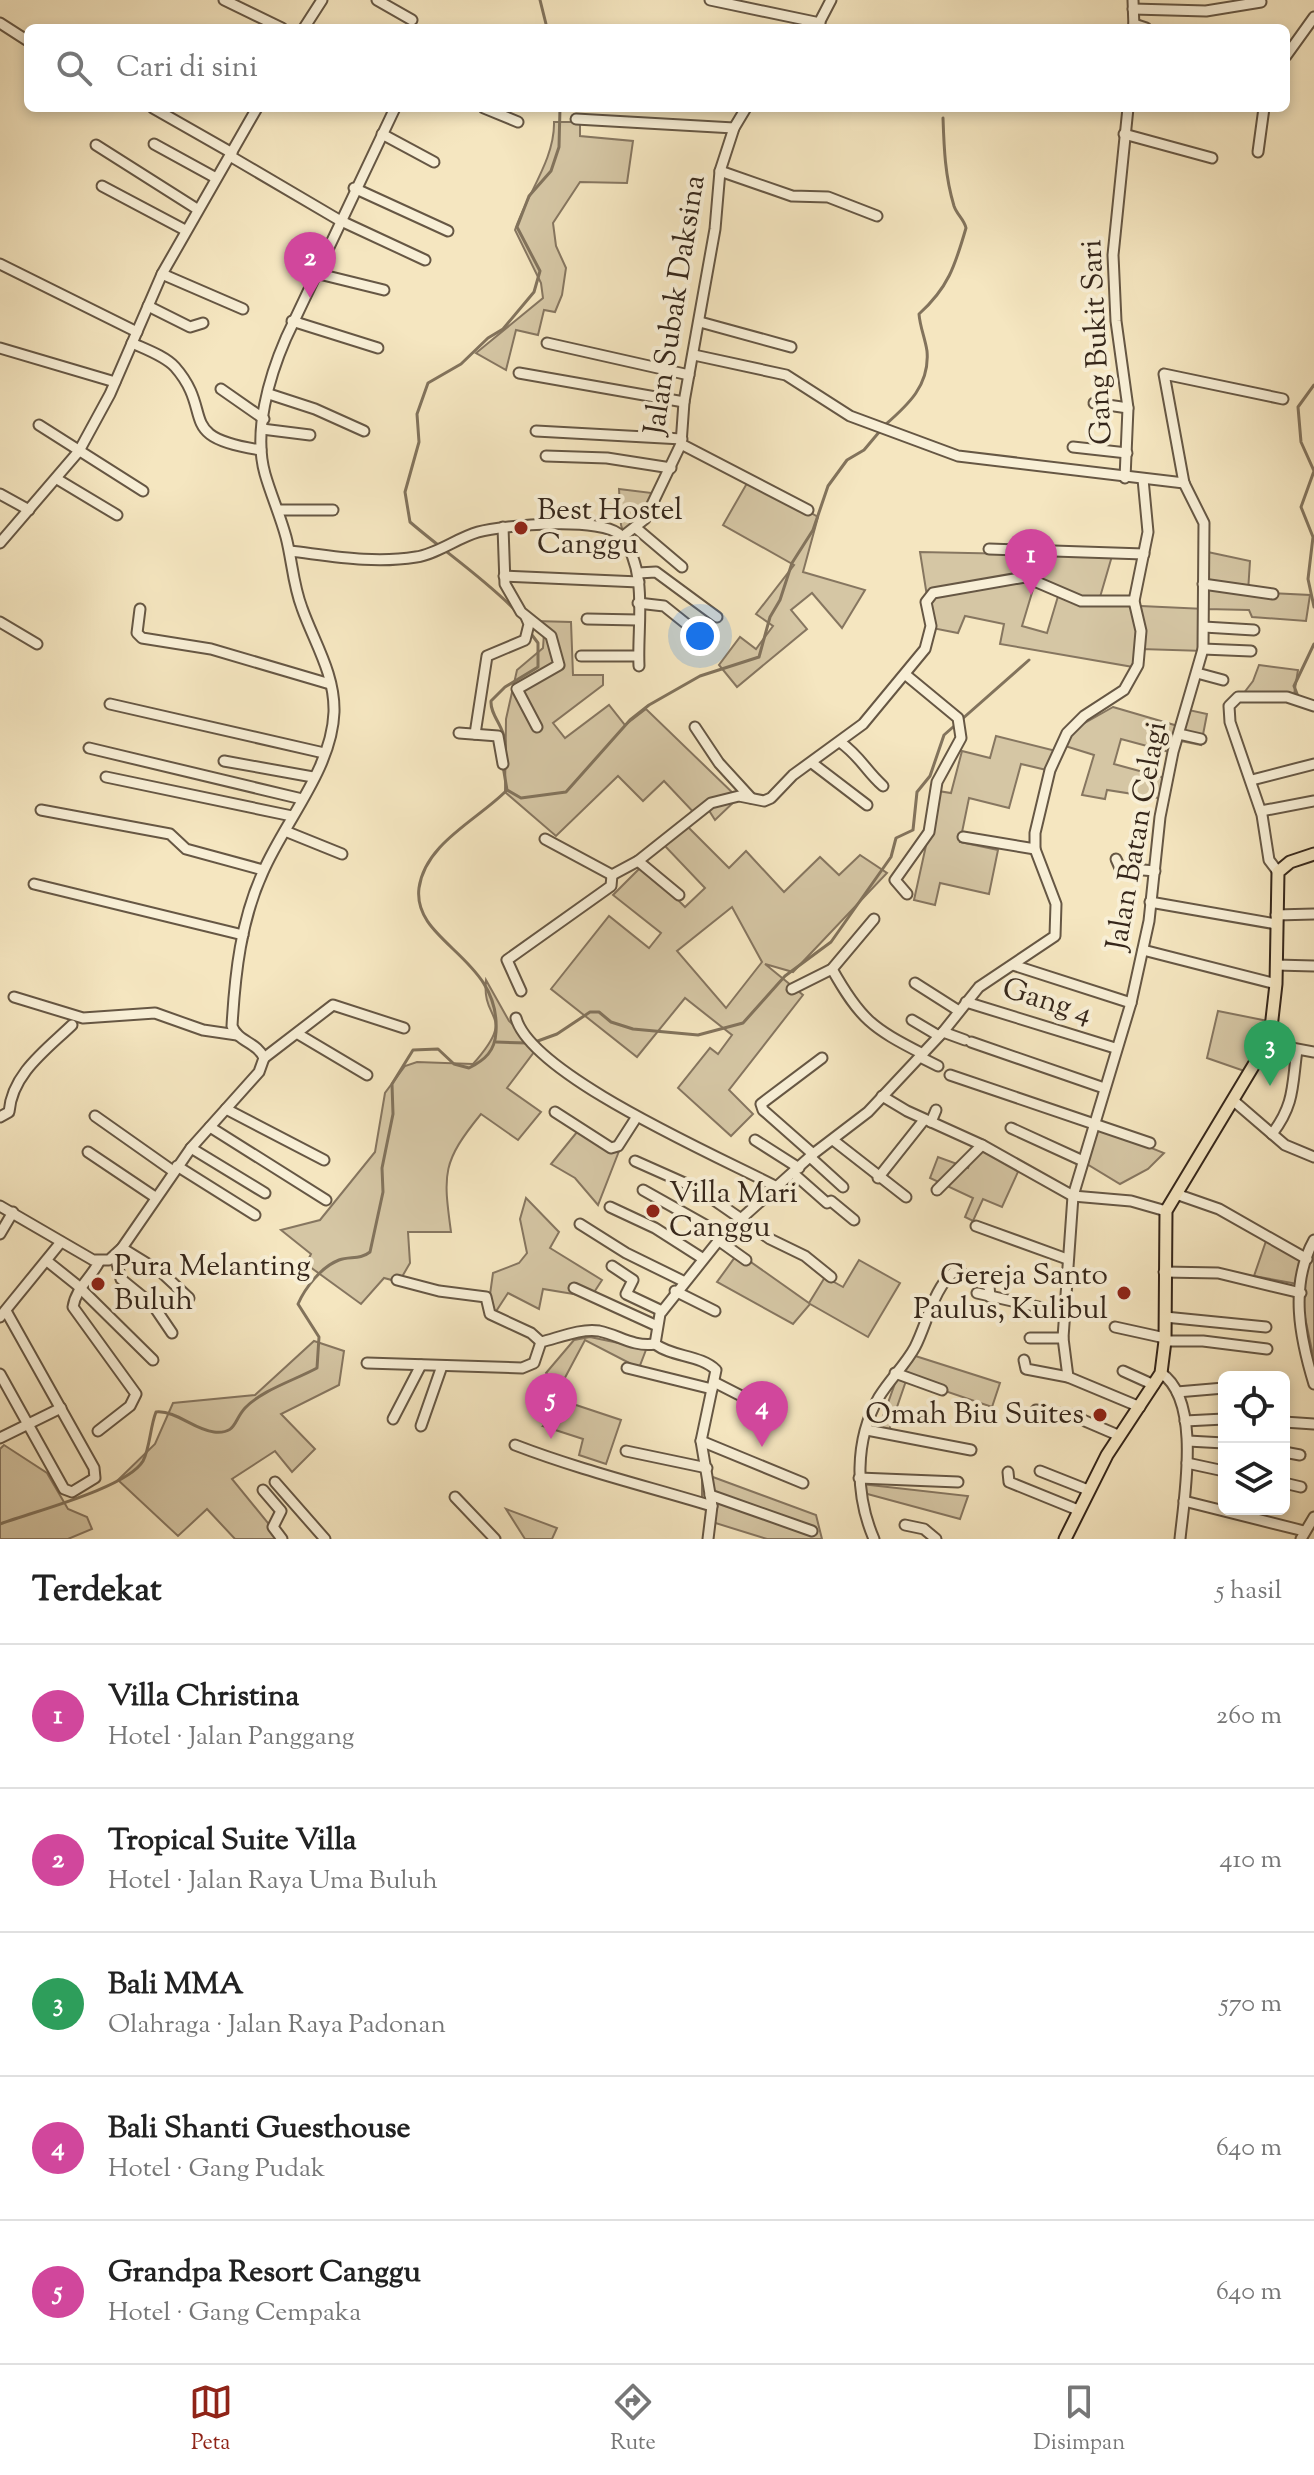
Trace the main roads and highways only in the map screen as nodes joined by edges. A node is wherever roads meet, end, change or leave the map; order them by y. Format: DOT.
graph roads {
  1 [pos="1314,854"];
  2 [pos="1065,1539"];
  1 -- 2 [label="main road"];
}
